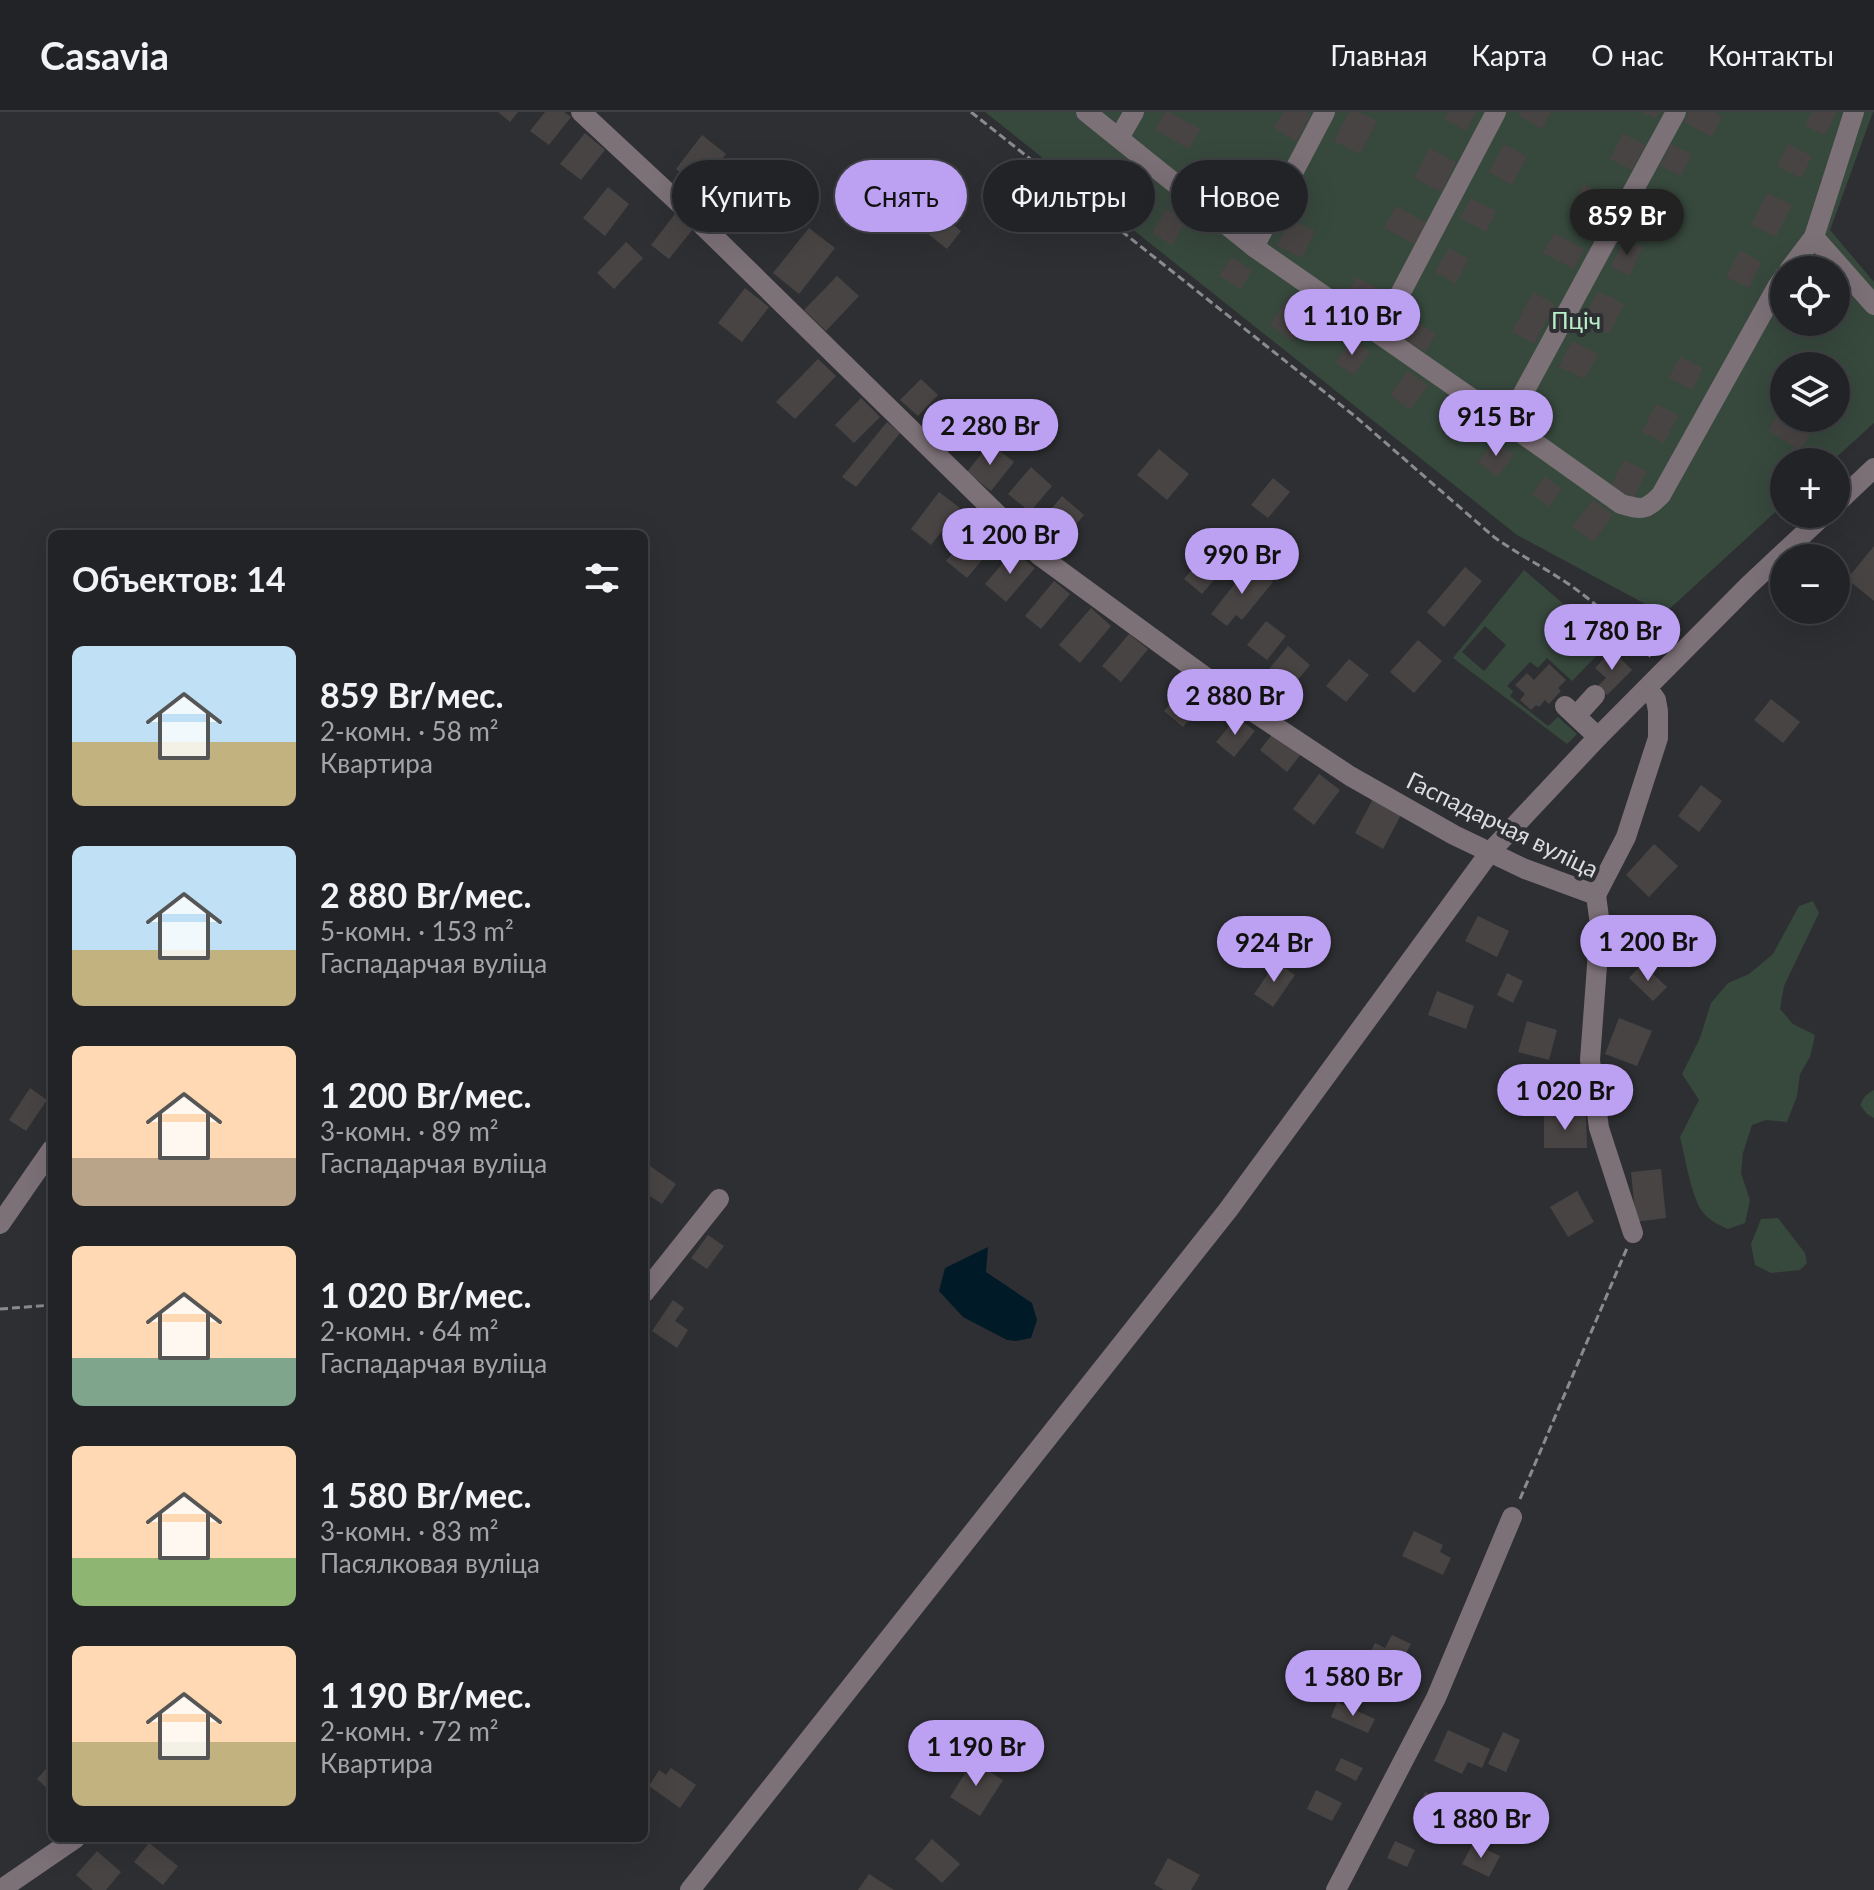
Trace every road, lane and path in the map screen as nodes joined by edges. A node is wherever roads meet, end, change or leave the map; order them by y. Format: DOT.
graph roads {
  1 [pos="581,112"];
  2 [pos="971,112"];
  3 [pos="1086,112"];
  4 [pos="1134,112"];
  5 [pos="1325,112"];
  6 [pos="1496,112"];
  7 [pos="1676,112"];
  8 [pos="1854,112"];
  9 [pos="1119,138"];
  10 [pos="1814,237"];
  11 [pos="1254,247"];
  12 [pos="1800,256"];
  13 [pos="1770,300"];
  14 [pos="1874,305"];
  15 [pos="1379,334"];
  16 [pos="1507,423"];
  17 [pos="1874,468"];
  18 [pos="1850,491"];
  19 [pos="1810,528"];
  20 [pos="1665,670"];
  21 [pos="1648,689"];
  22 [pos="1595,695"];
  23 [pos="1598,737"];
  24 [pos="1490,852"];
  25 [pos="1596,895"];
  26 [pos="48,1155"];
  27 [pos="719,1199"];
  28 [pos="0,1224"];
  29 [pos="1633,1233"];
  30 [pos="648,1288"];
  31 [pos="48,1305"];
  32 [pos="0,1309"];
  33 [pos="1512,1517"];
  34 [pos="70,1842"];
  35 [pos="0,1890"];
  36 [pos="690,1890"];
  37 [pos="1336,1890"];
  1 -- 24 [label="street, Гаспадарчая вуліца"];
  2 -- 20 [label="path"];
  3 -- 9 [label="street"];
  4 -- 9 [label="street"];
  5 -- 11 [label="street"];
  6 -- 15 [label="street"];
  7 -- 16 [label="street"];
  8 -- 10 [label="street"];
  9 -- 11 [label="street"];
  10 -- 12 [label="street"];
  10 -- 14 [label="street"];
  11 -- 15 [label="street"];
  13 -- 16 [label="street"];
  15 -- 16 [label="street"];
  17 -- 18 [label="street"];
  19 -- 20 [label="street"];
  20 -- 21 [label="street"];
  21 -- 23 [label="street"];
  21 -- 25 [label="street"];
  22 -- 23 [label="street"];
  23 -- 24 [label="street"];
  24 -- 25 [label="street, Гаспадарчая вуліца"];
  24 -- 36 [label="street"];
  25 -- 29 [label="street, Гаспадарчая вуліца"];
  26 -- 28 [label="street"];
  27 -- 30 [label="street"];
  29 -- 33 [label="path"];
  31 -- 32 [label="path"];
  33 -- 37 [label="street"];
  34 -- 35 [label="street"];
}
